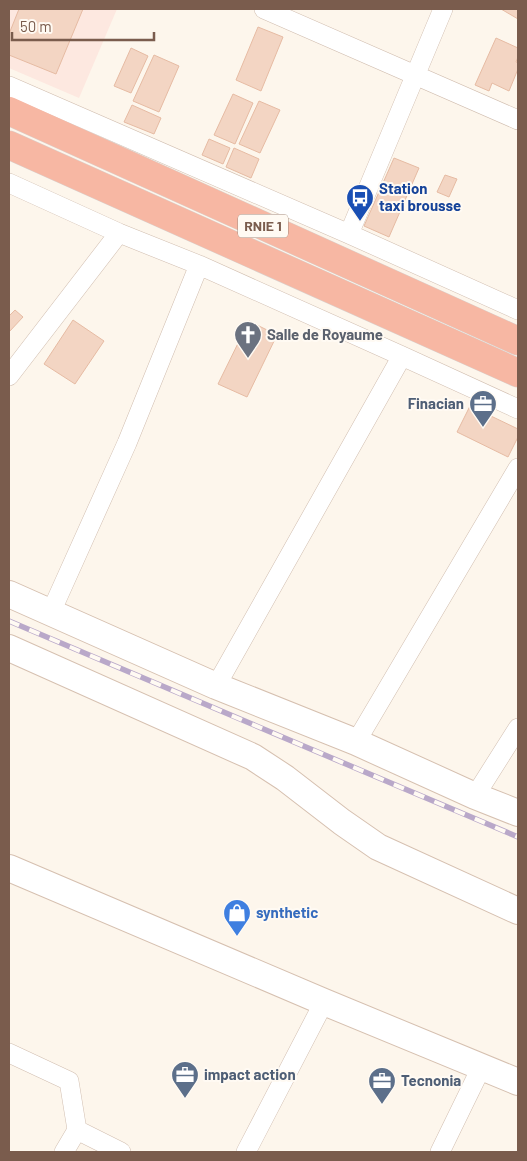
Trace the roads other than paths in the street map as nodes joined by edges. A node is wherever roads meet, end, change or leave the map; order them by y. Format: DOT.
graph roads {
  1 [pos="264,9"];
  2 [pos="442,9"];
  3 [pos="415,75"];
  4 [pos="9,86"];
  5 [pos="9,111"];
  6 [pos="518,120"];
  7 [pos="9,145"];
  8 [pos="9,183"];
  9 [pos="119,233"];
  10 [pos="349,234"];
  11 [pos="199,266"];
  12 [pos="518,310"];
  13 [pos="518,341"];
  14 [pos="402,356"];
  15 [pos="518,373"];
  16 [pos="9,376"];
  17 [pos="518,409"];
  18 [pos="518,468"];
  19 [pos="9,594"];
  20 [pos="51,612"];
  21 [pos="9,648"];
  22 [pos="216,686"];
  23 [pos="518,728"];
  24 [pos="356,742"];
  25 [pos="475,796"];
  26 [pos="518,813"];
  27 [pos="9,868"];
  28 [pos="518,911"];
  29 [pos="324,1002"];
  30 [pos="9,1053"];
  31 [pos="481,1068"];
  32 [pos="518,1082"];
  33 [pos="77,1130"];
  34 [pos="64,1152"];
  35 [pos="122,1152"];
  36 [pos="246,1152"];
  37 [pos="440,1152"];
  1 -- 3 [label="street"];
  2 -- 3 [label="street"];
  3 -- 6 [label="street"];
  3 -- 10 [label="street"];
  4 -- 10 [label="street"];
  5 -- 13 [label="highway, RNIE 1"];
  7 -- 15 [label="highway, RNIE 1"];
  8 -- 9 [label="street"];
  9 -- 11 [label="street"];
  9 -- 16 [label="street"];
  10 -- 12 [label="street"];
  11 -- 14 [label="street"];
  11 -- 20 [label="street"];
  14 -- 17 [label="street"];
  14 -- 22 [label="street"];
  18 -- 24 [label="street"];
  19 -- 20 [label="main road"];
  20 -- 22 [label="main road"];
  21 -- 28 [label="main road"];
  22 -- 24 [label="main road"];
  23 -- 25 [label="street"];
  24 -- 25 [label="main road"];
  25 -- 26 [label="main road"];
  27 -- 29 [label="main road"];
  29 -- 31 [label="main road"];
  29 -- 36 [label="street"];
  30 -- 33 [label="street"];
  31 -- 32 [label="main road"];
  31 -- 37 [label="street"];
  33 -- 34 [label="street"];
  33 -- 35 [label="street"];
}
